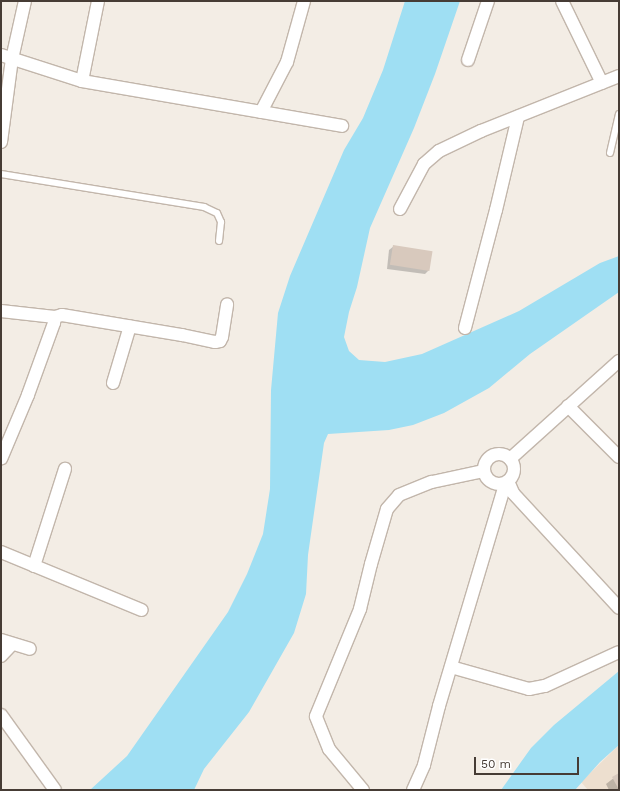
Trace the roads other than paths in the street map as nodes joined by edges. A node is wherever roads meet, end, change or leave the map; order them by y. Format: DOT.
graph roads {
  1 [pos="25,1"];
  2 [pos="98,1"];
  3 [pos="304,1"];
  4 [pos="488,1"];
  5 [pos="562,1"];
  6 [pos="7,57"];
  7 [pos="468,60"];
  8 [pos="619,76"];
  9 [pos="82,81"];
  10 [pos="602,83"];
  11 [pos="261,112"];
  12 [pos="619,114"];
  13 [pos="518,117"];
  14 [pos="342,126"];
  15 [pos="1,142"];
  16 [pos="610,153"];
  17 [pos="1,174"];
  18 [pos="400,209"];
  19 [pos="219,241"];
  20 [pos="227,304"];
  21 [pos="1,311"];
  22 [pos="55,317"];
  23 [pos="130,326"];
  24 [pos="465,328"];
  25 [pos="619,361"];
  26 [pos="113,383"];
  27 [pos="568,406"];
  28 [pos="2,452"];
  29 [pos="619,457"];
  30 [pos="510,459"];
  31 [pos="65,469"];
  32 [pos="483,471"];
  33 [pos="507,482"];
  34 [pos="1,552"];
  35 [pos="34,566"];
  36 [pos="619,608"];
  37 [pos="142,610"];
  38 [pos="6,642"];
  39 [pos="30,649"];
  40 [pos="619,652"];
  41 [pos="1,656"];
  42 [pos="451,667"];
  43 [pos="1,715"];
  44 [pos="55,790"];
  45 [pos="363,790"];
  46 [pos="413,790"];
  1 -- 6 [label="street"];
  2 -- 9 [label="street"];
  3 -- 11 [label="street"];
  4 -- 7 [label="street"];
  5 -- 10 [label="street"];
  6 -- 9 [label="street"];
  6 -- 15 [label="street"];
  8 -- 10 [label="street"];
  9 -- 11 [label="street"];
  10 -- 13 [label="street"];
  11 -- 14 [label="street"];
  12 -- 16 [label="lane"];
  13 -- 18 [label="street"];
  13 -- 24 [label="street"];
  17 -- 19 [label="lane"];
  20 -- 23 [label="street"];
  21 -- 22 [label="street"];
  22 -- 23 [label="street"];
  22 -- 28 [label="street"];
  23 -- 26 [label="street"];
  25 -- 27 [label="street"];
  27 -- 29 [label="street"];
  27 -- 30 [label="street"];
  30 -- 32 [label="street"];
  30 -- 33 [label="street"];
  31 -- 35 [label="street"];
  32 -- 33 [label="street"];
  32 -- 45 [label="street"];
  33 -- 36 [label="street"];
  33 -- 42 [label="street"];
  34 -- 35 [label="street"];
  35 -- 37 [label="street"];
  38 -- 39 [label="street"];
  38 -- 41 [label="street"];
  40 -- 42 [label="street"];
  42 -- 46 [label="street"];
  43 -- 44 [label="street"];
}
